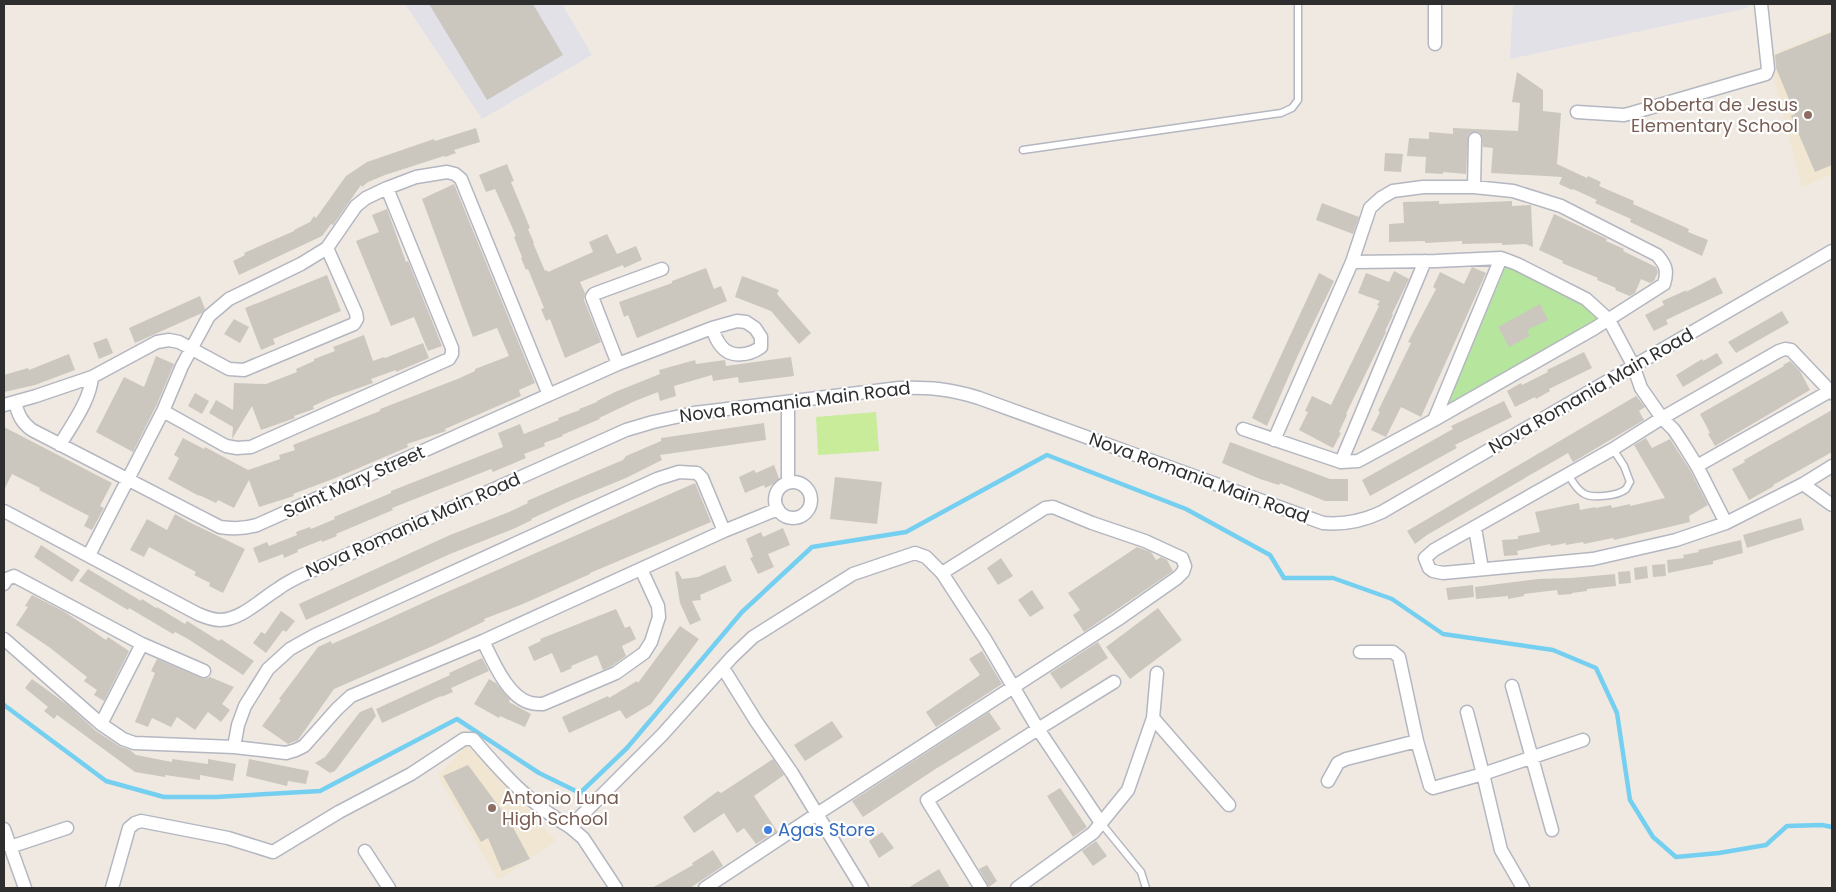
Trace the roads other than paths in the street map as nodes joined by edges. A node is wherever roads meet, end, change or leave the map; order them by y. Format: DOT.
graph roads {
  1 [pos="1298,4"];
  2 [pos="1435,4"];
  3 [pos="1761,4"];
  4 [pos="1434,44"];
  5 [pos="1577,112"];
  6 [pos="1475,139"];
  7 [pos="1023,150"];
  8 [pos="1474,187"];
  9 [pos="387,188"];
  10 [pos="327,248"];
  11 [pos="1832,252"];
  12 [pos="1501,258"];
  13 [pos="1425,261"];
  14 [pos="1352,262"];
  15 [pos="662,269"];
  16 [pos="1608,320"];
  17 [pos="712,328"];
  18 [pos="191,349"];
  19 [pos="618,364"];
  20 [pos="1633,365"];
  21 [pos="92,377"];
  22 [pos="1831,392"];
  23 [pos="549,394"];
  24 [pos="788,402"];
  25 [pos="9,403"];
  26 [pos="163,411"];
  27 [pos="1662,418"];
  28 [pos="1434,420"];
  29 [pos="1243,428"];
  30 [pos="1274,440"];
  31 [pos="60,445"];
  32 [pos="1613,449"];
  33 [pos="1341,462"];
  34 [pos="1697,466"];
  35 [pos="1832,466"];
  36 [pos="1568,474"];
  37 [pos="128,479"];
  38 [pos="788,483"];
  39 [pos="1803,484"];
  40 [pos="1832,505"];
  41 [pos="778,510"];
  42 [pos="4,511"];
  43 [pos="1726,523"];
  44 [pos="1474,528"];
  45 [pos="724,530"];
  46 [pos="89,555"];
  47 [pos="641,569"];
  48 [pos="1482,569"];
  49 [pos="942,573"];
  50 [pos="4,584"];
  51 [pos="4,639"];
  52 [pos="483,641"];
  53 [pos="142,644"];
  54 [pos="1360,652"];
  55 [pos="723,668"];
  56 [pos="204,671"];
  57 [pos="1157,673"];
  58 [pos="1114,682"];
  59 [pos="1014,686"];
  60 [pos="1512,686"];
  61 [pos="1466,712"];
  62 [pos="1153,718"];
  63 [pos="101,724"];
  64 [pos="1038,729"];
  65 [pos="1584,740"];
  66 [pos="1417,741"];
  67 [pos="234,746"];
  68 [pos="1532,758"];
  69 [pos="1483,774"];
  70 [pos="1328,781"];
  71 [pos="1229,805"];
  72 [pos="817,814"];
  73 [pos="1100,823"];
  74 [pos="570,827"];
  75 [pos="67,828"];
  76 [pos="4,829"];
  77 [pos="1552,830"];
  78 [pos="10,847"];
  79 [pos="365,850"];
  80 [pos="26,888"];
  81 [pos="112,888"];
  82 [pos="389,888"];
  83 [pos="616,888"];
  84 [pos="705,888"];
  85 [pos="862,888"];
  86 [pos="981,888"];
  87 [pos="1017,888"];
  88 [pos="1146,888"];
  89 [pos="1523,888"];
  1 -- 7 [label="lane"];
  2 -- 4 [label="street"];
  3 -- 5 [label="street"];
  6 -- 8 [label="street"];
  8 -- 14 [label="street"];
  8 -- 16 [label="street"];
  9 -- 10 [label="street"];
  9 -- 23 [label="street"];
  9 -- 26 [label="street"];
  10 -- 18 [label="street"];
  10 -- 18 [label="street"];
  11 -- 20 [label="street, Nova Romania Main Road"];
  12 -- 13 [label="street"];
  12 -- 16 [label="street"];
  12 -- 28 [label="street"];
  13 -- 14 [label="street"];
  13 -- 33 [label="street"];
  14 -- 30 [label="street"];
  15 -- 19 [label="street"];
  16 -- 20 [label="street"];
  16 -- 28 [label="street"];
  17 -- 19 [label="street, Saint Mary Street"];
  18 -- 21 [label="street"];
  18 -- 26 [label="street"];
  19 -- 23 [label="street, Saint Mary Street"];
  20 -- 24 [label="street, Nova Romania Main Road"];
  20 -- 27 [label="street"];
  21 -- 25 [label="street"];
  21 -- 31 [label="street"];
  22 -- 27 [label="street"];
  22 -- 34 [label="street"];
  23 -- 37 [label="street, Saint Mary Street"];
  24 -- 38 [label="street"];
  24 -- 46 [label="street, Nova Romania Main Road"];
  25 -- 31 [label="street, Saint Mary Street"];
  26 -- 37 [label="street"];
  27 -- 32 [label="street"];
  27 -- 34 [label="street"];
  28 -- 33 [label="street"];
  29 -- 30 [label="street"];
  30 -- 33 [label="street"];
  31 -- 37 [label="street, Saint Mary Street"];
  32 -- 36 [label="street"];
  32 -- 36 [label="lane"];
  34 -- 43 [label="street"];
  35 -- 39 [label="street"];
  36 -- 44 [label="street"];
  37 -- 46 [label="street"];
  38 -- 41 [label="street"];
  38 -- 41 [label="street"];
  39 -- 40 [label="street"];
  39 -- 43 [label="street"];
  41 -- 45 [label="street"];
  42 -- 46 [label="street, Nova Romania Main Road"];
  43 -- 48 [label="street"];
  44 -- 48 [label="street"];
  44 -- 48 [label="street"];
  45 -- 47 [label="street"];
  45 -- 67 [label="street"];
  47 -- 52 [label="street"];
  47 -- 52 [label="street"];
  49 -- 55 [label="street"];
  49 -- 59 [label="street"];
  49 -- 59 [label="street"];
  50 -- 53 [label="street"];
  51 -- 63 [label="street"];
  52 -- 67 [label="street"];
  53 -- 56 [label="street"];
  53 -- 63 [label="street"];
  54 -- 66 [label="street"];
  55 -- 72 [label="street"];
  55 -- 74 [label="street"];
  57 -- 62 [label="street"];
  58 -- 64 [label="street"];
  59 -- 64 [label="street"];
  59 -- 72 [label="street"];
  60 -- 68 [label="street"];
  61 -- 69 [label="street"];
  62 -- 71 [label="street"];
  62 -- 73 [label="street"];
  63 -- 67 [label="street"];
  64 -- 73 [label="street"];
  64 -- 86 [label="street"];
  65 -- 68 [label="street"];
  66 -- 69 [label="street"];
  66 -- 70 [label="street"];
  68 -- 69 [label="street"];
  68 -- 77 [label="street"];
  69 -- 89 [label="street"];
  72 -- 84 [label="street"];
  72 -- 85 [label="street"];
  73 -- 87 [label="street"];
  73 -- 88 [label="lane"];
  74 -- 81 [label="street"];
  74 -- 83 [label="street"];
  75 -- 78 [label="street"];
  76 -- 78 [label="street"];
  78 -- 80 [label="street"];
  79 -- 82 [label="street"];
}
